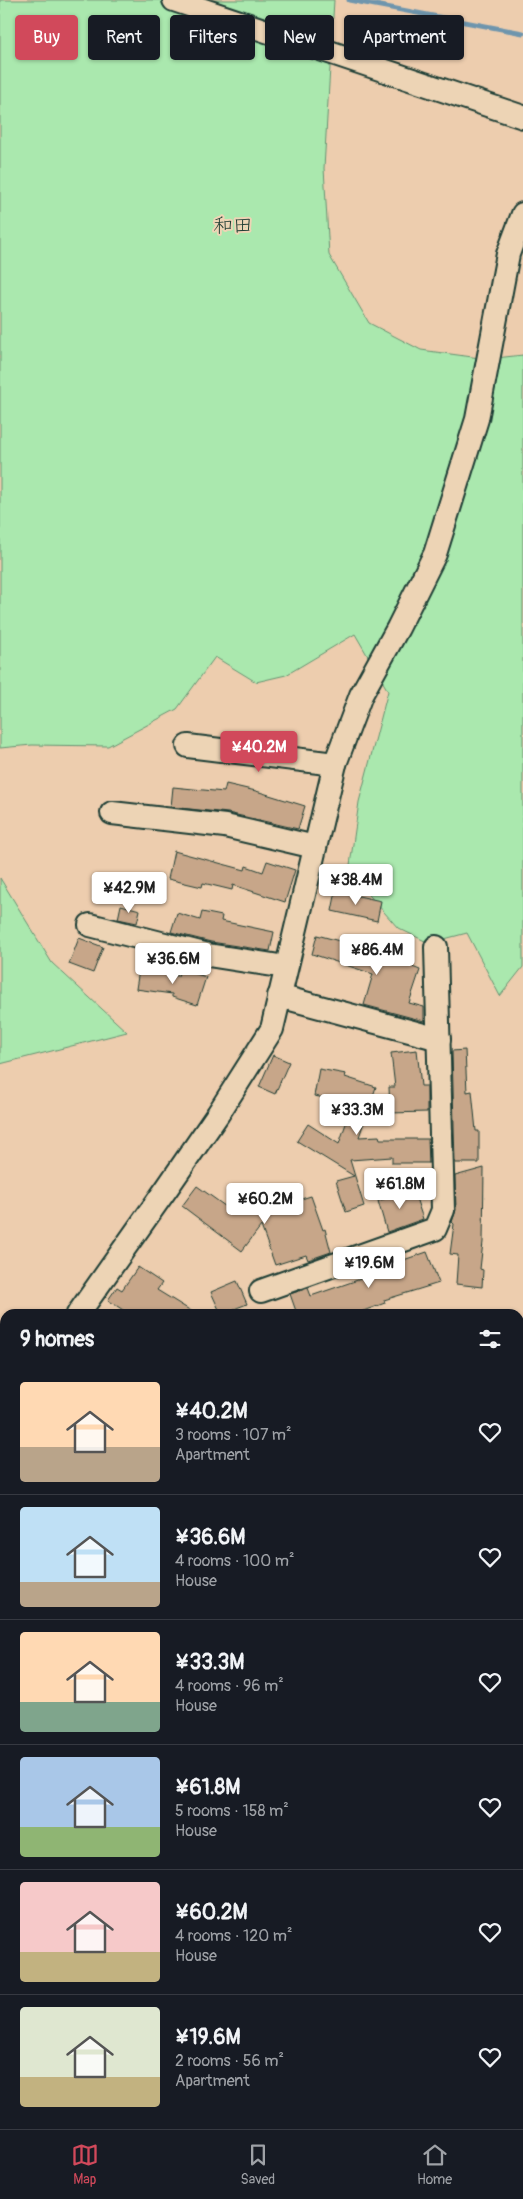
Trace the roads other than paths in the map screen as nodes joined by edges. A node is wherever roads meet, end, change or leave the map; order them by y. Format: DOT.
graph roads {
  1 [pos="174,0"];
  2 [pos="523,117"];
  3 [pos="523,214"];
  4 [pos="188,746"];
  5 [pos="335,764"];
  6 [pos="112,813"];
  7 [pos="315,847"];
  8 [pos="90,925"];
  9 [pos="436,947"];
  10 [pos="286,967"];
  11 [pos="280,996"];
  12 [pos="439,1039"];
  13 [pos="260,1291"];
  14 [pos="82,1309"];
  1 -- 2 [label="street"];
  3 -- 5 [label="street"];
  4 -- 5 [label="street"];
  5 -- 7 [label="street"];
  6 -- 7 [label="street"];
  7 -- 10 [label="street"];
  8 -- 10 [label="street"];
  9 -- 12 [label="street"];
  10 -- 11 [label="street"];
  11 -- 12 [label="street"];
  11 -- 14 [label="street"];
  12 -- 13 [label="street"];
}
